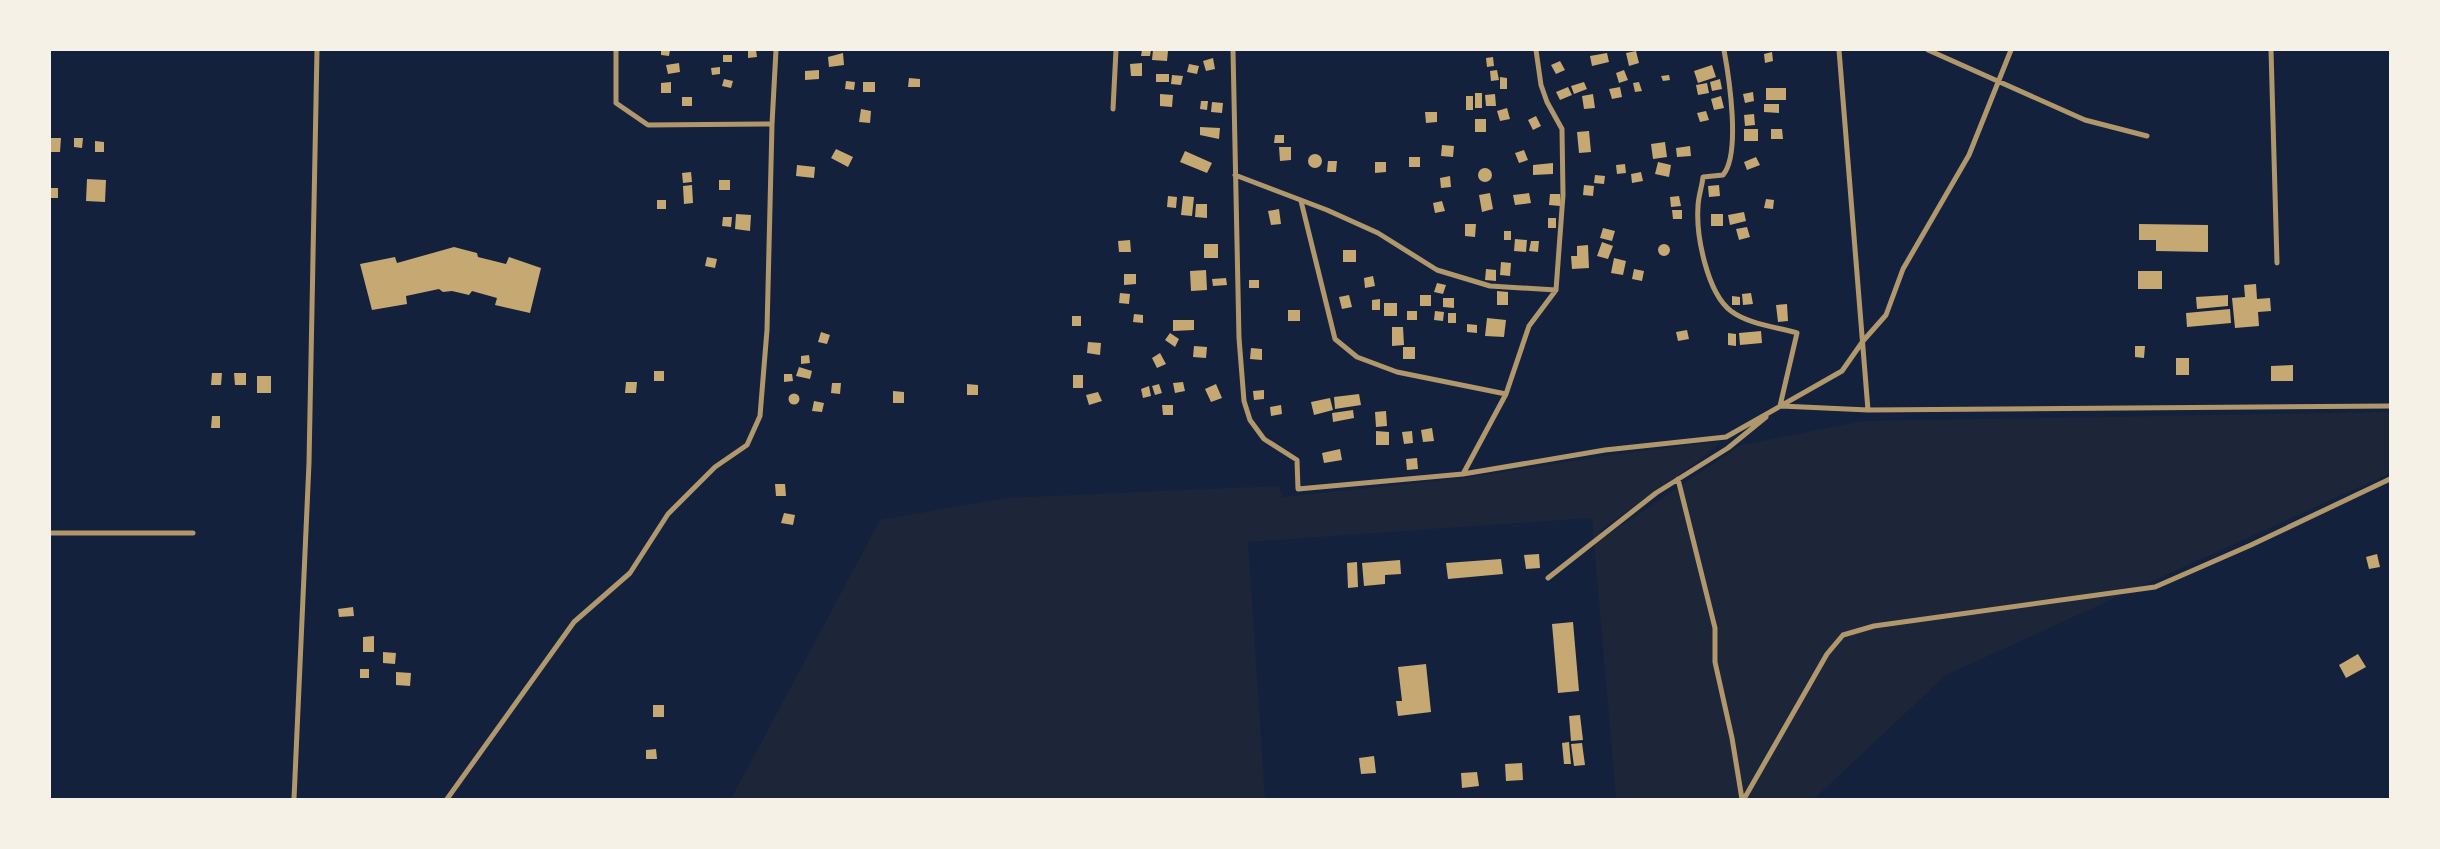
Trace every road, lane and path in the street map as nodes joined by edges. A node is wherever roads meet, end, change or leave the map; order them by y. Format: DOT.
graph roads {
  1 [pos="317,50"];
  2 [pos="616,50"];
  3 [pos="776,50"];
  4 [pos="1116,50"];
  5 [pos="1233,50"];
  6 [pos="1536,50"];
  7 [pos="1724,50"];
  8 [pos="1839,50"];
  9 [pos="1928,50"];
  10 [pos="2011,50"];
  11 [pos="2271,50"];
  12 [pos="1999,81"];
  13 [pos="1113,110"];
  14 [pos="772,124"];
  15 [pos="2147,136"];
  16 [pos="1235,175"];
  17 [pos="1301,201"];
  18 [pos="2277,263"];
  19 [pos="1556,290"];
  20 [pos="1863,341"];
  21 [pos="1506,394"];
  22 [pos="1780,406"];
  23 [pos="2390,406"];
  24 [pos="1868,410"];
  25 [pos="1463,474"];
  26 [pos="1678,478"];
  27 [pos="2390,479"];
  28 [pos="50,533"];
  29 [pos="193,533"];
  30 [pos="1548,578"];
  31 [pos="294,799"];
  32 [pos="447,799"];
  33 [pos="1743,799"];
  1 -- 31 [label="street"];
  2 -- 14 [label="street"];
  3 -- 14 [label="street"];
  4 -- 13 [label="street"];
  5 -- 16 [label="street"];
  6 -- 19 [label="street"];
  7 -- 22 [label="street"];
  8 -- 20 [label="street"];
  9 -- 12 [label="street"];
  10 -- 12 [label="street"];
  11 -- 18 [label="street"];
  12 -- 15 [label="street"];
  12 -- 20 [label="street"];
  14 -- 32 [label="street"];
  16 -- 17 [label="street"];
  16 -- 25 [label="street"];
  17 -- 19 [label="street"];
  17 -- 21 [label="street"];
  19 -- 21 [label="street"];
  20 -- 22 [label="street"];
  20 -- 24 [label="street"];
  21 -- 25 [label="street"];
  22 -- 24 [label="street"];
  22 -- 25 [label="street"];
  22 -- 26 [label="street"];
  23 -- 24 [label="street"];
  26 -- 30 [label="street"];
  26 -- 33 [label="street"];
  27 -- 33 [label="street"];
  28 -- 29 [label="street"];
}
